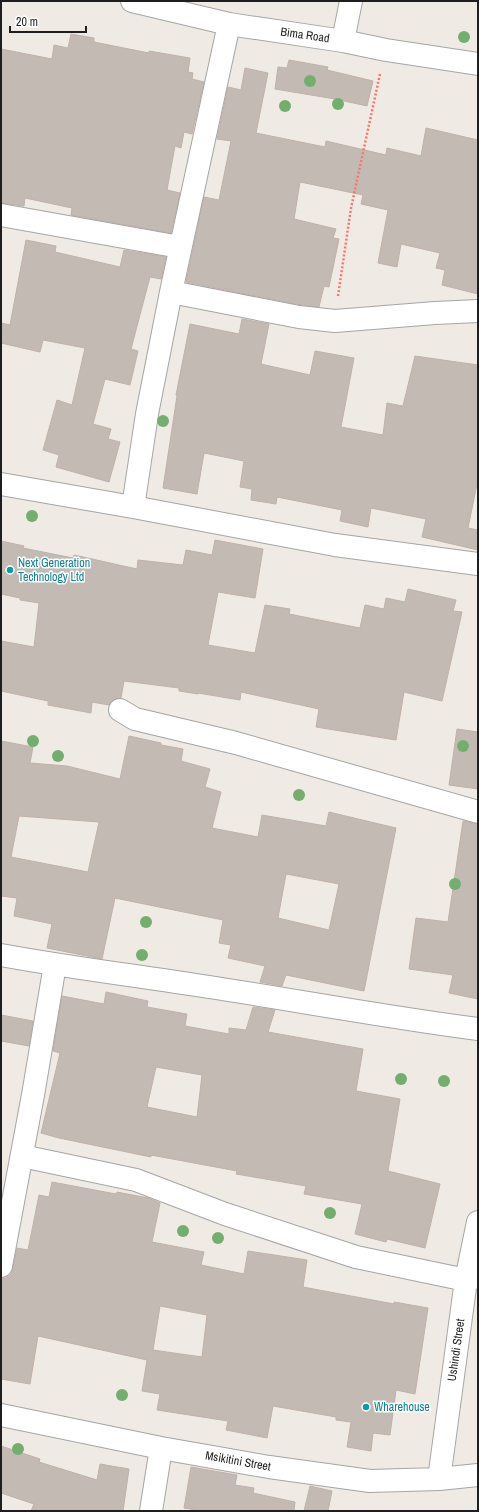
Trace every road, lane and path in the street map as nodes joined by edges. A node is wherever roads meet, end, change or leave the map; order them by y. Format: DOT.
graph roads {
  1 [pos="132,1"];
  2 [pos="351,1"];
  3 [pos="229,24"];
  4 [pos="343,41"];
  5 [pos="386,50"];
  6 [pos="478,64"];
  7 [pos="1,215"];
  8 [pos="180,247"];
  9 [pos="171,292"];
  10 [pos="478,311"];
  11 [pos="334,321"];
  12 [pos="1,484"];
  13 [pos="133,507"];
  14 [pos="478,564"];
  15 [pos="120,710"];
  16 [pos="478,812"];
  17 [pos="1,955"];
  18 [pos="55,965"];
  19 [pos="478,1029"];
  20 [pos="22,1156"];
  21 [pos="6,1204"];
  22 [pos="478,1222"];
  23 [pos="1,1266"];
  24 [pos="472,1279"];
  25 [pos="1,1415"];
  26 [pos="161,1448"];
  27 [pos="478,1475"];
  28 [pos="439,1478"];
  29 [pos="151,1511"];
  1 -- 3 [label="street, Bima Road"];
  2 -- 4 [label="street"];
  3 -- 4 [label="street, Bima Road"];
  3 -- 8 [label="street"];
  4 -- 5 [label="street, Bima Road"];
  5 -- 6 [label="street, Bima Road"];
  5 -- 11 [label="path"];
  7 -- 8 [label="street"];
  8 -- 9 [label="street"];
  9 -- 11 [label="street"];
  9 -- 13 [label="street"];
  10 -- 11 [label="street"];
  12 -- 13 [label="street"];
  13 -- 14 [label="street"];
  15 -- 16 [label="street"];
  17 -- 18 [label="street"];
  18 -- 19 [label="street"];
  18 -- 20 [label="street"];
  20 -- 21 [label="street"];
  20 -- 24 [label="street"];
  21 -- 23 [label="street"];
  22 -- 24 [label="street, Ushindi Street"];
  24 -- 28 [label="street, Ushindi Street"];
  25 -- 26 [label="street, Msikitini Street"];
  26 -- 28 [label="street, Msikitini Street"];
  26 -- 29 [label="street"];
  27 -- 28 [label="street, Msikitini Street"];
}
